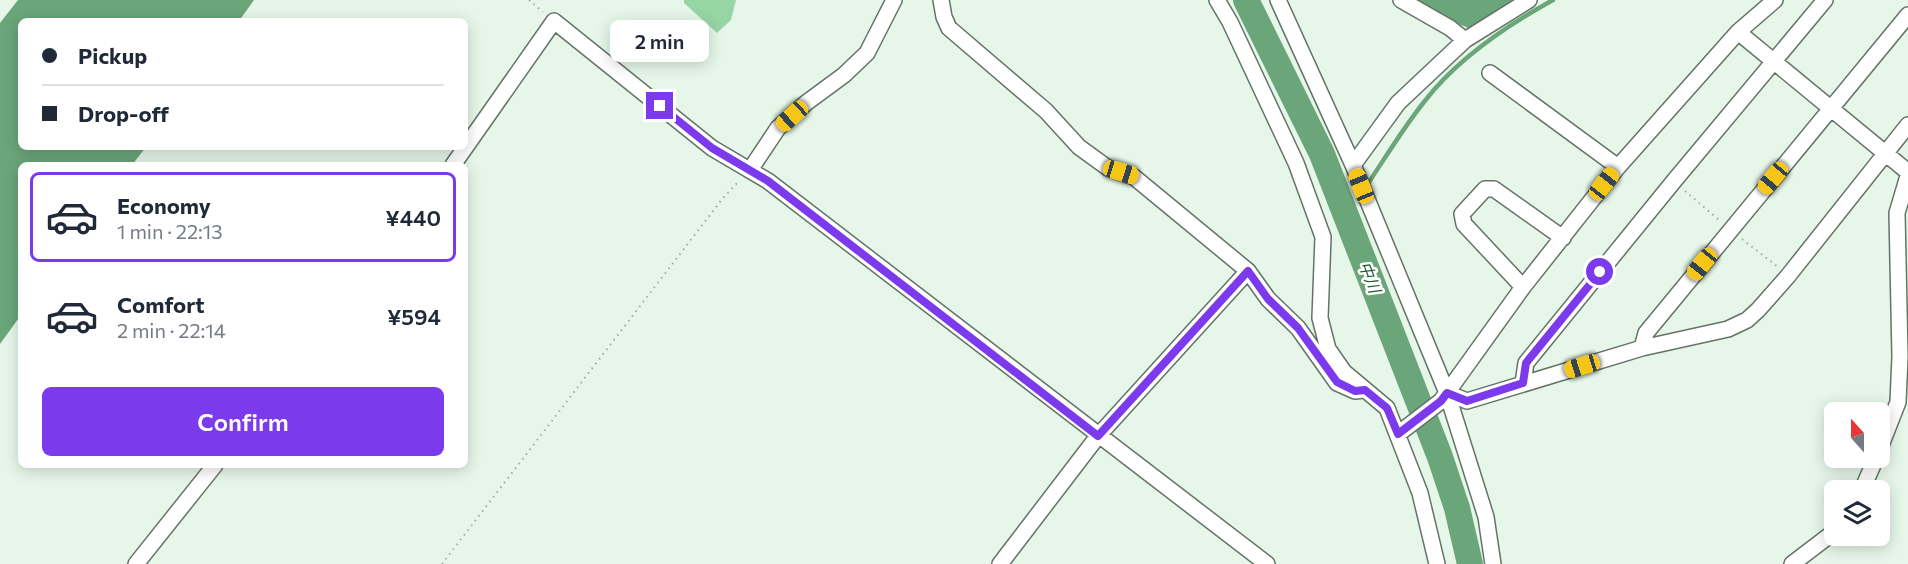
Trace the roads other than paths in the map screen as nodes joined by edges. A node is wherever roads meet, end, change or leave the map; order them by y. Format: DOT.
graph roads {
  1 [pos="894,0"];
  2 [pos="941,0"];
  3 [pos="1217,0"];
  4 [pos="1278,0"];
  5 [pos="1401,0"];
  6 [pos="1529,0"];
  7 [pos="1775,0"];
  8 [pos="1825,0"];
  9 [pos="1908,15"];
  10 [pos="1738,32"];
  11 [pos="1466,40"];
  12 [pos="1774,62"];
  13 [pos="1490,73"];
  14 [pos="1830,109"];
  15 [pos="1908,125"];
  16 [pos="468,144"];
  17 [pos="1885,154"];
  18 [pos="1353,165"];
  19 [pos="1618,167"];
  20 [pos="750,170"];
  21 [pos="1908,174"];
  22 [pos="1563,238"];
  23 [pos="1248,271"];
  24 [pos="1523,287"];
  25 [pos="1642,348"];
  26 [pos="1904,362"];
  27 [pos="1523,383"];
  28 [pos="1365,390"];
  29 [pos="1444,397"];
  30 [pos="1890,422"];
  31 [pos="1402,430"];
  32 [pos="1098,436"];
  33 [pos="212,468"];
  34 [pos="1824,540"];
  35 [pos="136,564"];
  36 [pos="1000,564"];
  37 [pos="1267,564"];
  38 [pos="1437,564"];
  39 [pos="1493,564"];
  40 [pos="1792,564"];
  1 -- 20 [label="street"];
  2 -- 23 [label="street"];
  3 -- 28 [label="street"];
  4 -- 18 [label="street"];
  5 -- 11 [label="street"];
  6 -- 11 [label="street"];
  7 -- 10 [label="street"];
  8 -- 12 [label="street"];
  9 -- 14 [label="street"];
  10 -- 12 [label="street"];
  10 -- 19 [label="street"];
  11 -- 18 [label="street"];
  12 -- 14 [label="street"];
  12 -- 27 [label="street"];
  13 -- 19 [label="street"];
  14 -- 17 [label="street"];
  14 -- 25 [label="street"];
  15 -- 17 [label="street"];
  16 -- 20 [label="street"];
  17 -- 21 [label="street"];
  17 -- 25 [label="street"];
  18 -- 29 [label="street"];
  19 -- 22 [label="street"];
  20 -- 32 [label="street"];
  21 -- 26 [label="street"];
  22 -- 24 [label="street"];
  22 -- 24 [label="street"];
  23 -- 28 [label="street"];
  23 -- 32 [label="street"];
  24 -- 29 [label="street"];
  25 -- 27 [label="street"];
  26 -- 30 [label="street"];
  27 -- 29 [label="street"];
  28 -- 31 [label="street"];
  29 -- 31 [label="street"];
  29 -- 39 [label="street"];
  31 -- 38 [label="street"];
  32 -- 36 [label="street"];
  32 -- 37 [label="street"];
  33 -- 35 [label="street"];
  34 -- 40 [label="street"];
}
